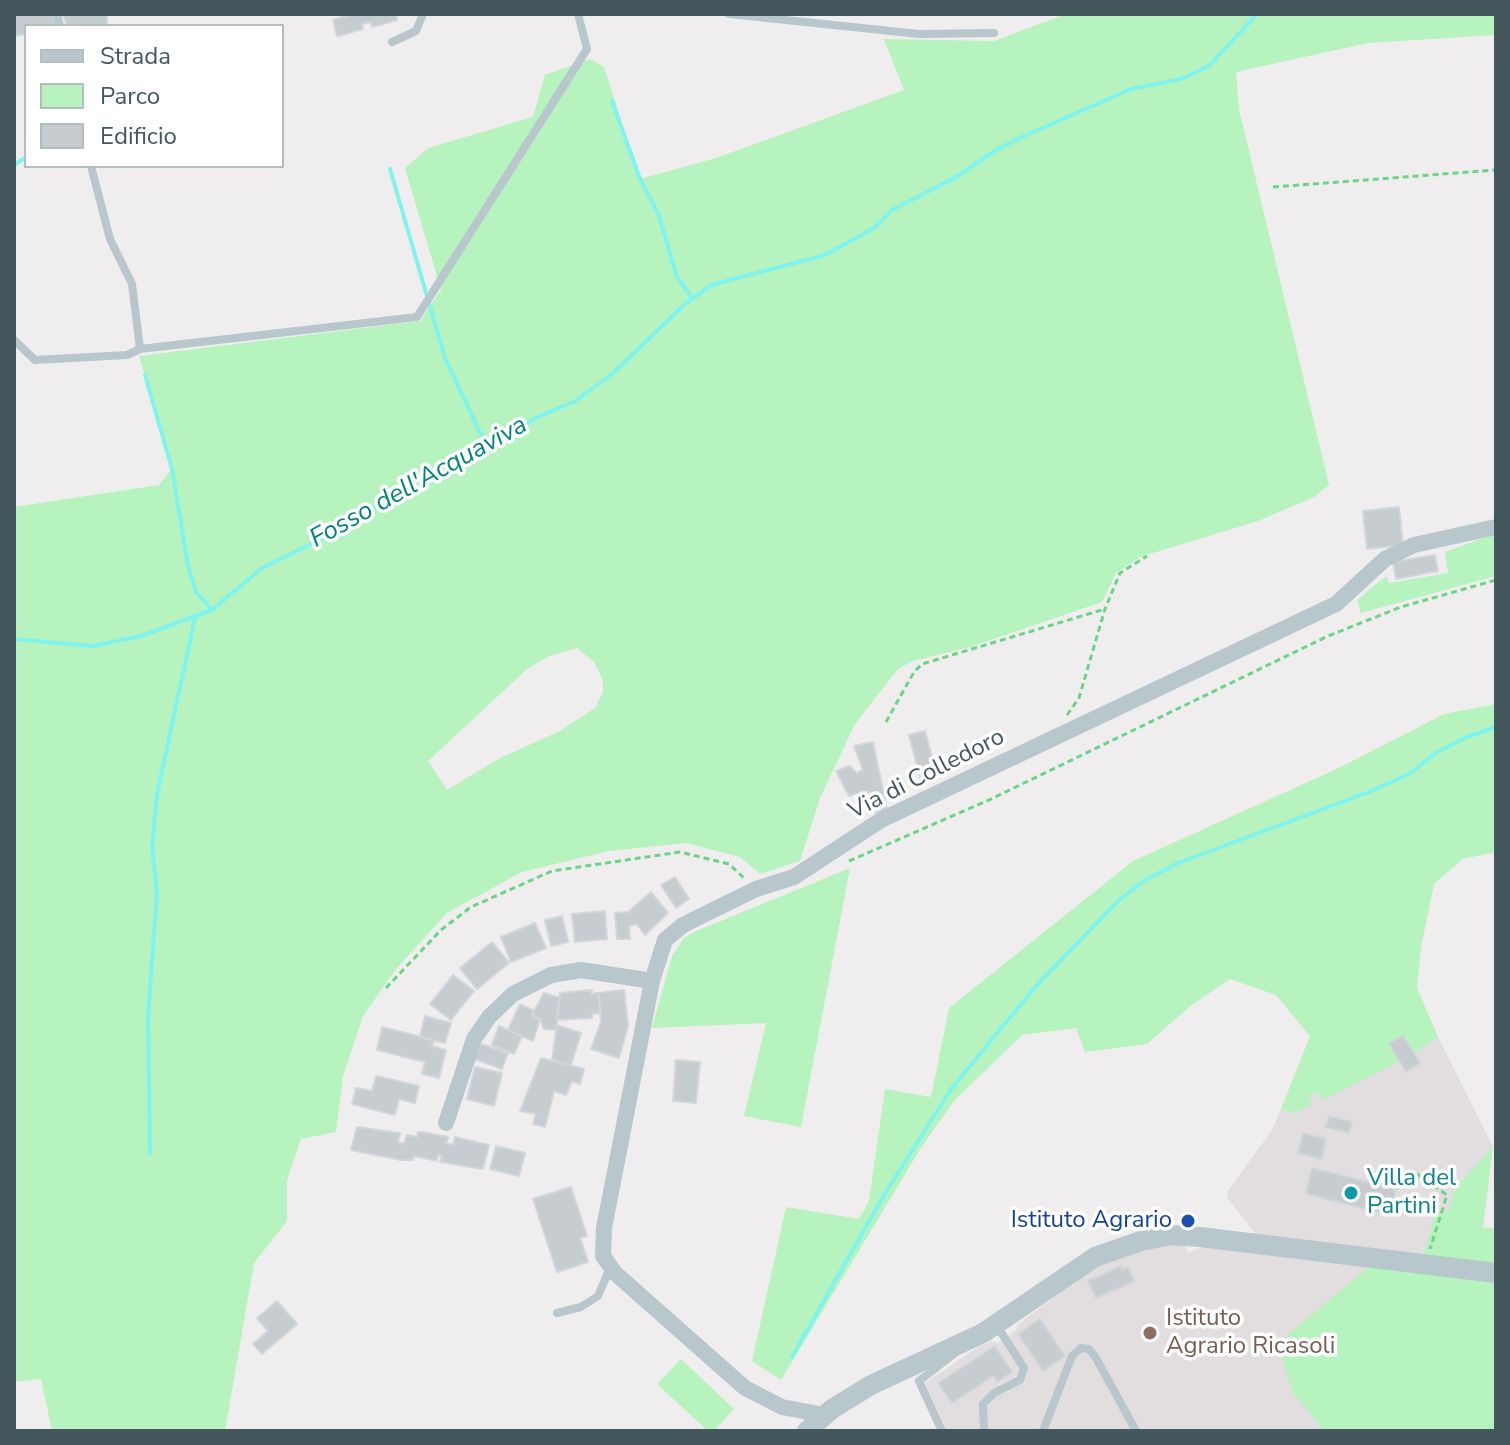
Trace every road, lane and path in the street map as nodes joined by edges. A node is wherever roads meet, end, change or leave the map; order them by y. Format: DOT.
graph roads {
  1 [pos="423,14"];
  2 [pos="578,14"];
  3 [pos="729,14"];
  4 [pos="994,33"];
  5 [pos="392,42"];
  6 [pos="92,168"];
  7 [pos="1496,170"];
  8 [pos="1273,187"];
  9 [pos="14,340"];
  10 [pos="140,349"];
  11 [pos="1496,527"];
  12 [pos="1147,556"];
  13 [pos="1496,580"];
  14 [pos="1105,609"];
  15 [pos="1063,721"];
  16 [pos="886,722"];
  17 [pos="840,865"];
  18 [pos="756,889"];
  19 [pos="652,981"];
  20 [pos="386,988"];
  21 [pos="446,1123"];
  22 [pos="1397,1170"];
  23 [pos="1425,1264"];
  24 [pos="610,1268"];
  25 [pos="1496,1273"];
  26 [pos="557,1313"];
  27 [pos="997,1325"];
  28 [pos="963,1342"];
  29 [pos="824,1415"];
  30 [pos="807,1431"];
  31 [pos="942,1431"];
  32 [pos="984,1431"];
  33 [pos="1043,1431"];
  34 [pos="1136,1431"];
  1 -- 5 [label="lane"];
  2 -- 10 [label="lane"];
  3 -- 4 [label="lane"];
  6 -- 10 [label="lane"];
  7 -- 8 [label="path"];
  9 -- 10 [label="lane"];
  11 -- 18 [label="street, Via di Colledoro"];
  12 -- 14 [label="path"];
  13 -- 17 [label="path"];
  14 -- 15 [label="path"];
  14 -- 16 [label="path"];
  18 -- 19 [label="street, Via di Colledoro"];
  18 -- 20 [label="path"];
  19 -- 21 [label="street"];
  19 -- 24 [label="street, Via di Colledoro"];
  22 -- 23 [label="path"];
  23 -- 25 [label="street"];
  23 -- 27 [label="street"];
  24 -- 26 [label="lane"];
  24 -- 29 [label="street"];
  27 -- 28 [label="street"];
  27 -- 32 [label="lane"];
  28 -- 29 [label="street"];
  28 -- 31 [label="lane"];
  29 -- 30 [label="street"];
  33 -- 34 [label="lane"];
}
